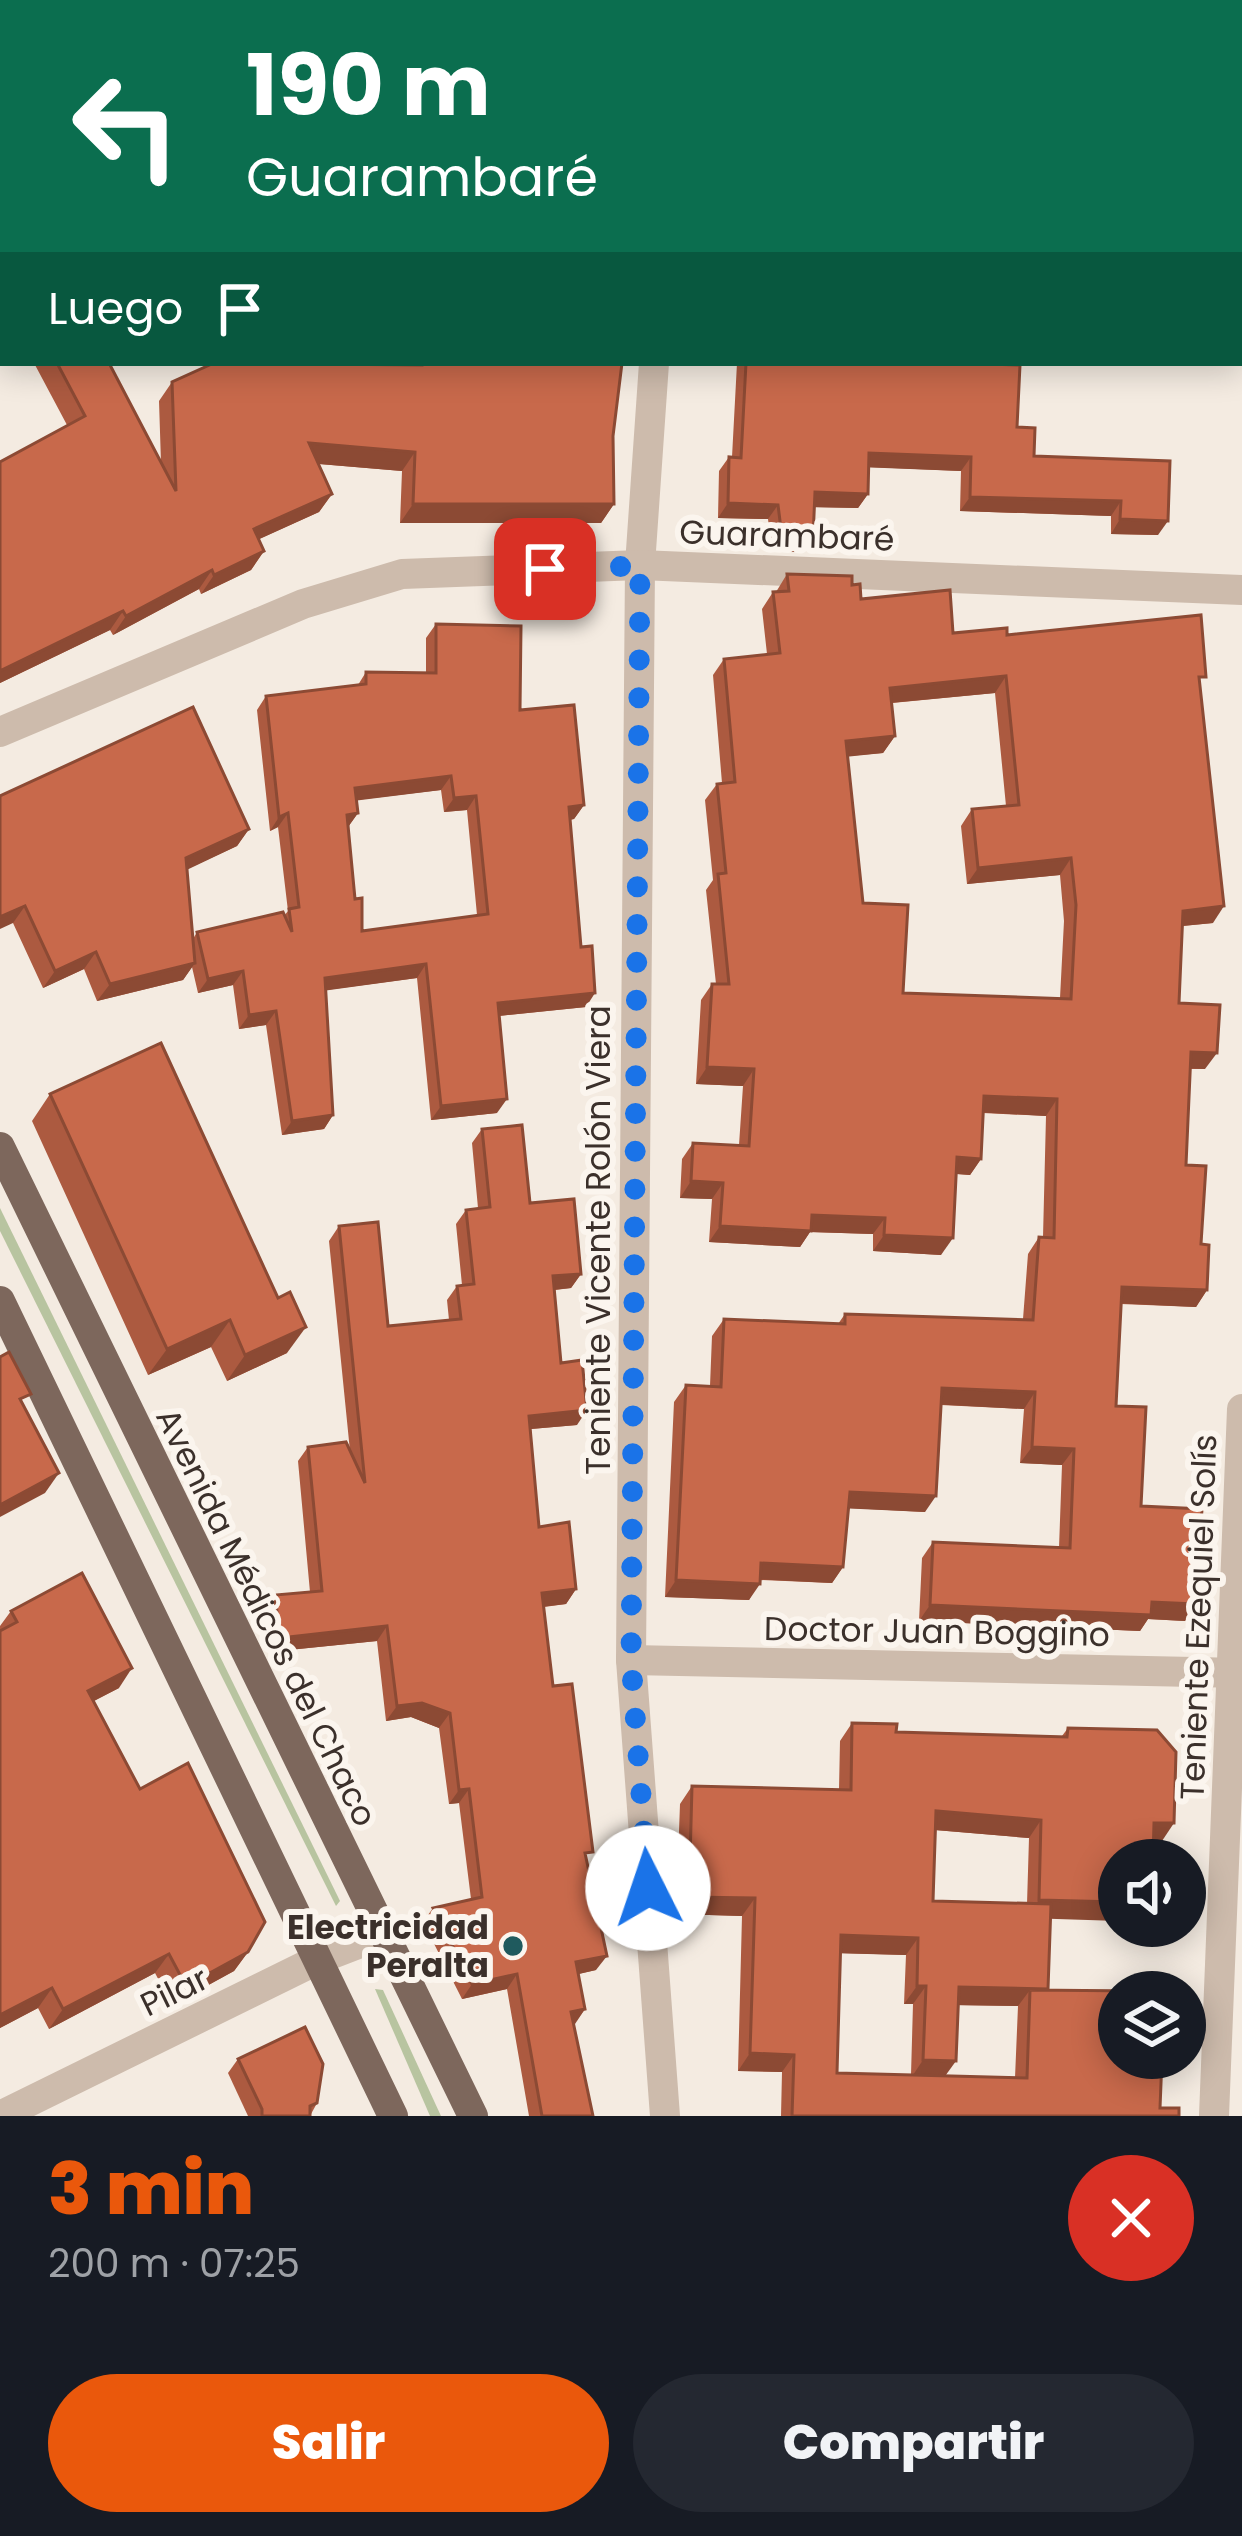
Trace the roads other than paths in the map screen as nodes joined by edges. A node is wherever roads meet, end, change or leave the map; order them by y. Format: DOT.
graph roads {
  1 [pos="654,366"];
  2 [pos="640,566"];
  3 [pos="1242,590"];
  4 [pos="0,732"];
  5 [pos="0,1147"];
  6 [pos="0,1301"];
  7 [pos="1242,1409"];
  8 [pos="631,1660"];
  9 [pos="1237,1673"];
  10 [pos="381,1935"];
  11 [pos="319,1959"];
  12 [pos="0,2116"];
  13 [pos="393,2116"];
  14 [pos="473,2116"];
  15 [pos="665,2116"];
  16 [pos="1214,2116"];
  1 -- 2 [label="street, Teniente Vicente Rolón Viera"];
  2 -- 3 [label="street, Guarambaré"];
  2 -- 4 [label="street, Guarambaré"];
  2 -- 8 [label="street, Teniente Vicente Rolón Viera"];
  5 -- 10 [label="main road, Avenida Médicos del Chaco"];
  6 -- 11 [label="main road"];
  7 -- 9 [label="street, Teniente Ezequiel Solís"];
  8 -- 9 [label="street, Doctor Juan Boggino"];
  8 -- 15 [label="street, Teniente Vicente Rolón Viera"];
  9 -- 16 [label="street, Teniente Ezequiel Solís"];
  10 -- 11 [label="street, Pilar"];
  10 -- 14 [label="main road, Avenida Médicos del Chaco"];
  11 -- 12 [label="street, Pilar"];
  11 -- 13 [label="main road"];
}
